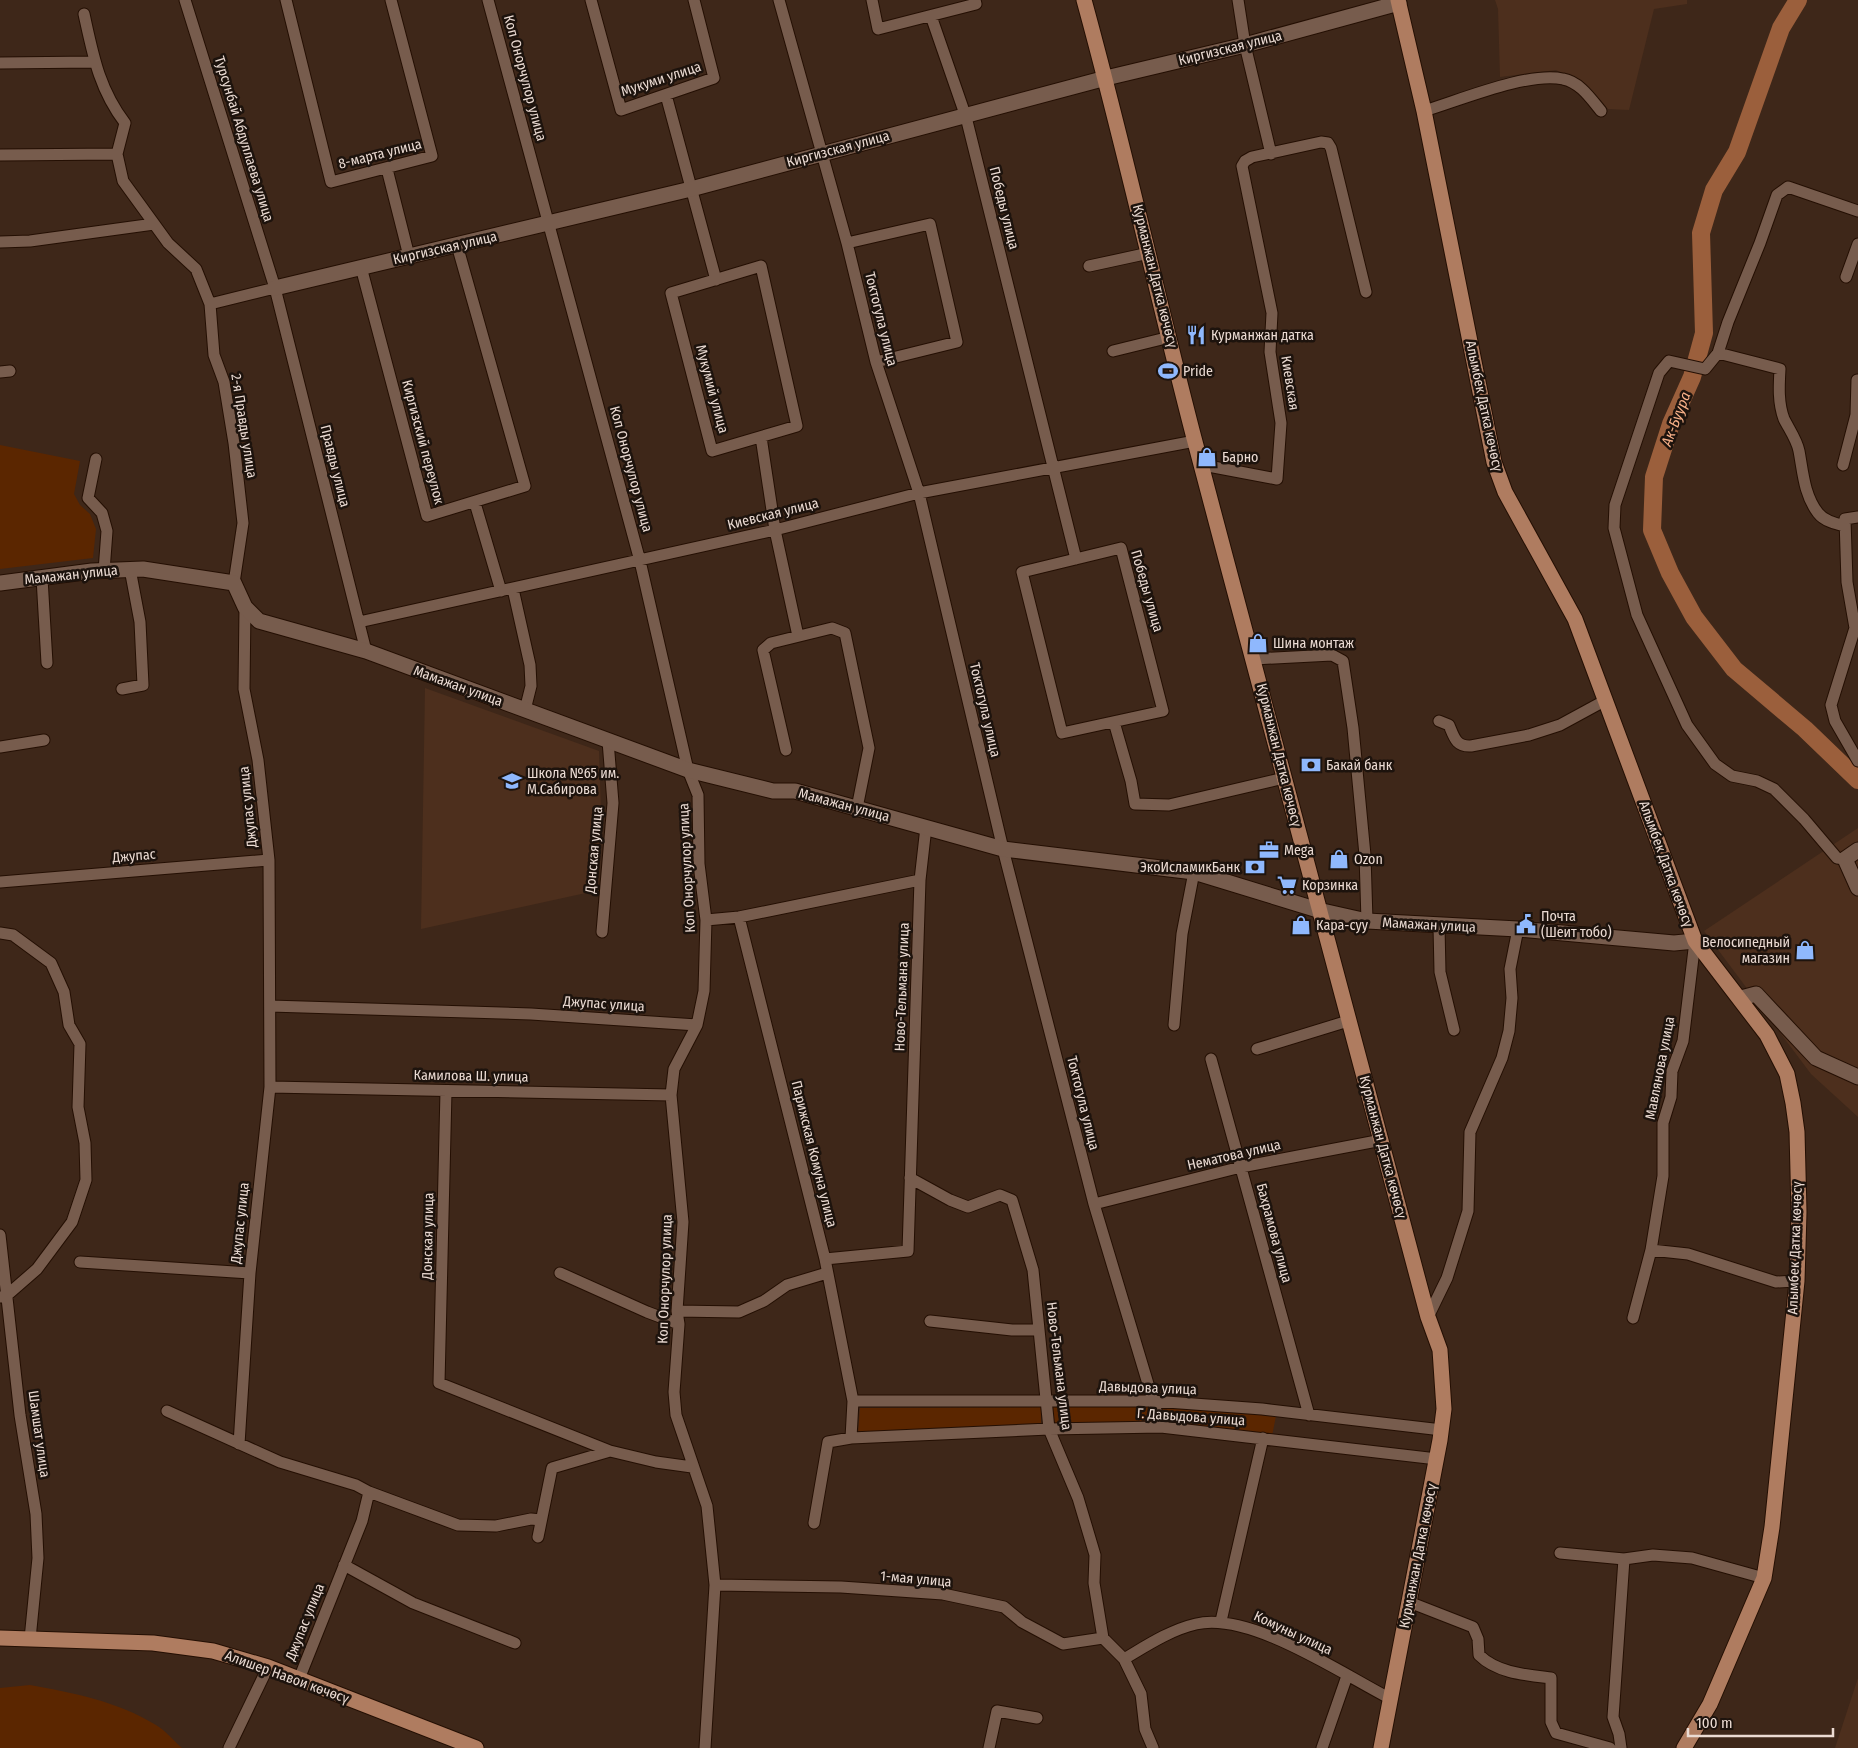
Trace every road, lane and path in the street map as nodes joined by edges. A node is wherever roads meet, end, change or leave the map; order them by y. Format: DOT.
graph roads {
  1 [pos="185,0"];
  2 [pos="286,0"];
  3 [pos="391,0"];
  4 [pos="488,0"];
  5 [pos="591,0"];
  6 [pos="694,0"];
  7 [pos="780,0"];
  8 [pos="872,0"];
  9 [pos="975,0"];
  10 [pos="1084,0"];
  11 [pos="1238,0"];
  12 [pos="1399,2"];
  13 [pos="84,14"];
  14 [pos="931,16"];
  15 [pos="1245,45"];
  16 [pos="94,62"];
  17 [pos="0,63"];
  18 [pos="1106,78"];
  19 [pos="666,95"];
  20 [pos="1424,111"];
  21 [pos="1601,111"];
  22 [pos="966,117"];
  23 [pos="822,152"];
  24 [pos="117,154"];
  25 [pos="1271,154"];
  26 [pos="0,155"];
  27 [pos="387,169"];
  28 [pos="691,189"];
  29 [pos="1858,211"];
  30 [pos="549,223"];
  31 [pos="154,224"];
  32 [pos="0,242"];
  33 [pos="847,243"];
  34 [pos="1858,244"];
  35 [pos="457,245"];
  36 [pos="1149,253"];
  37 [pos="409,256"];
  38 [pos="1089,266"];
  39 [pos="361,268"];
  40 [pos="1846,277"];
  41 [pos="716,280"];
  42 [pos="275,288"];
  43 [pos="1366,292"];
  44 [pos="210,304"];
  45 [pos="1170,337"];
  46 [pos="1113,351"];
  47 [pos="1718,354"];
  48 [pos="876,362"];
  49 [pos="1857,380"];
  50 [pos="1857,416"];
  51 [pos="761,437"];
  52 [pos="1195,441"];
  53 [pos="96,459"];
  54 [pos="1203,465"];
  55 [pos="1843,465"];
  56 [pos="1052,469"];
  57 [pos="919,493"];
  58 [pos="475,503"];
  59 [pos="1858,517"];
  60 [pos="1845,526"];
  61 [pos="776,530"];
  62 [pos="1076,559"];
  63 [pos="640,561"];
  64 [pos="104,570"];
  65 [pos="130,570"];
  66 [pos="42,578"];
  67 [pos="0,583"];
  68 [pos="234,583"];
  69 [pos="513,589"];
  70 [pos="501,591"];
  71 [pos="245,607"];
  72 [pos="359,622"];
  73 [pos="798,636"];
  74 [pos="366,651"];
  75 [pos="1254,658"];
  76 [pos="46,663"];
  77 [pos="122,689"];
  78 [pos="1606,700"];
  79 [pos="525,710"];
  80 [pos="1439,721"];
  81 [pos="1114,722"];
  82 [pos="44,740"];
  83 [pos="608,741"];
  84 [pos="0,746"];
  85 [pos="786,750"];
  86 [pos="1858,761"];
  87 [pos="688,770"];
  88 [pos="1284,778"];
  89 [pos="856,808"];
  90 [pos="926,827"];
  91 [pos="1003,849"];
  92 [pos="1858,850"];
  93 [pos="1845,859"];
  94 [pos="269,860"];
  95 [pos="1194,872"];
  96 [pos="920,880"];
  97 [pos="0,882"];
  98 [pos="1858,888"];
  99 [pos="1318,910"];
  100 [pos="739,916"];
  101 [pos="706,920"];
  102 [pos="1367,921"];
  103 [pos="1439,926"];
  104 [pos="1518,929"];
  105 [pos="602,932"];
  106 [pos="0,933"];
  107 [pos="1695,942"];
  108 [pos="1741,998"];
  109 [pos="270,1006"];
  110 [pos="1348,1021"];
  111 [pos="696,1025"];
  112 [pos="1174,1025"];
  113 [pos="1454,1030"];
  114 [pos="1258,1049"];
  115 [pos="1211,1059"];
  116 [pos="1858,1076"];
  117 [pos="270,1087"];
  118 [pos="446,1091"];
  119 [pos="671,1095"];
  120 [pos="1382,1140"];
  121 [pos="1241,1166"];
  122 [pos="910,1178"];
  123 [pos="1094,1204"];
  124 [pos="0,1235"];
  125 [pos="1651,1250"];
  126 [pos="825,1259"];
  127 [pos="80,1262"];
  128 [pos="250,1273"];
  129 [pos="560,1273"];
  130 [pos="827,1273"];
  131 [pos="1796,1281"];
  132 [pos="3,1296"];
  133 [pos="676,1311"];
  134 [pos="1428,1316"];
  135 [pos="1633,1318"];
  136 [pos="930,1321"];
  137 [pos="679,1324"];
  138 [pos="1039,1330"];
  139 [pos="853,1401"];
  140 [pos="1047,1401"];
  141 [pos="1153,1401"];
  142 [pos="167,1411"];
  143 [pos="1309,1415"];
  144 [pos="1049,1428"];
  145 [pos="1161,1428"];
  146 [pos="1442,1430"];
  147 [pos="851,1438"];
  148 [pos="1263,1438"];
  149 [pos="239,1444"];
  150 [pos="610,1451"];
  151 [pos="1437,1459"];
  152 [pos="692,1467"];
  153 [pos="369,1492"];
  154 [pos="541,1520"];
  155 [pos="814,1523"];
  156 [pos="538,1537"];
  157 [pos="1560,1553"];
  158 [pos="1624,1559"];
  159 [pos="344,1565"];
  160 [pos="1764,1578"];
  161 [pos="715,1585"];
  162 [pos="1409,1602"];
  163 [pos="1220,1621"];
  164 [pos="0,1638"];
  165 [pos="30,1638"];
  166 [pos="1103,1638"];
  167 [pos="515,1643"];
  168 [pos="1124,1659"];
  169 [pos="268,1667"];
  170 [pos="1347,1676"];
  171 [pos="299,1679"];
  172 [pos="1391,1699"];
  173 [pos="1037,1718"];
  174 [pos="458,1745"];
  175 [pos="1687,1747"];
  176 [pos="229,1748"];
  177 [pos="476,1748"];
  178 [pos="705,1748"];
  179 [pos="989,1748"];
  180 [pos="1153,1748"];
  181 [pos="1322,1748"];
  182 [pos="1381,1748"];
  183 [pos="1610,1748"];
  184 [pos="1621,1748"];
  1 -- 42 [label="street, Турсунбай Абдуллаева улица"];
  2 -- 27 [label="street, 8-марта улица"];
  3 -- 27 [label="street, 8-марта улица"];
  4 -- 30 [label="street, Коп Онорчулор улица"];
  5 -- 19 [label="street, Мукуми улица"];
  6 -- 19 [label="street, Мукуми улица"];
  7 -- 23 [label="street, Токтогула улица"];
  8 -- 14 [label="street"];
  9 -- 14 [label="street"];
  10 -- 18 [label="main road, Курманжан Датка көчөсү"];
  11 -- 15 [label="street"];
  12 -- 15 [label="street, Киргизская улица"];
  12 -- 20 [label="main road, Алымбек Датка көчөсү"];
  13 -- 16 [label="street, 2-я Правды улица"];
  14 -- 22 [label="street, Победы улица"];
  15 -- 18 [label="street, Киргизская улица"];
  15 -- 25 [label="street"];
  16 -- 17 [label="street"];
  16 -- 24 [label="street, 2-я Правды улица"];
  18 -- 22 [label="street, Киргизская улица"];
  18 -- 36 [label="main road, Курманжан Датка көчөсү"];
  19 -- 28 [label="street"];
  20 -- 21 [label="street"];
  20 -- 78 [label="main road, Алымбек Датка көчөсү"];
  22 -- 23 [label="street, Киргизская улица"];
  22 -- 56 [label="street, Победы улица"];
  23 -- 28 [label="street, Киргизская улица"];
  23 -- 33 [label="street, Токтогула улица"];
  24 -- 26 [label="street"];
  24 -- 31 [label="street, 2-я Правды улица"];
  25 -- 43 [label="street"];
  25 -- 54 [label="street, Киевская"];
  27 -- 37 [label="street"];
  28 -- 30 [label="street, Киргизская улица"];
  28 -- 41 [label="street"];
  29 -- 47 [label="street"];
  30 -- 35 [label="street, Киргизская улица"];
  30 -- 63 [label="street, Коп Онорчулор улица"];
  31 -- 32 [label="street"];
  31 -- 44 [label="street, 2-я Правды улица"];
  33 -- 48 [label="street, Токтогула улица"];
  33 -- 48 [label="street"];
  34 -- 40 [label="street"];
  35 -- 37 [label="street, Киргизская улица"];
  35 -- 58 [label="street, Киргизский переулок"];
  36 -- 38 [label="street"];
  36 -- 45 [label="main road, Курманжан Датка көчөсү"];
  37 -- 39 [label="street, Киргизская улица"];
  39 -- 42 [label="street, Киргизская улица"];
  39 -- 58 [label="street, Киргизский переулок"];
  41 -- 51 [label="street, Мукумий улица"];
  41 -- 51 [label="street, Мукумий улица"];
  42 -- 44 [label="street"];
  42 -- 72 [label="street, Правды улица"];
  44 -- 68 [label="street, 2-я Правды улица"];
  45 -- 46 [label="street"];
  45 -- 52 [label="main road, Курманжан Датка көчөсү"];
  47 -- 60 [label="street"];
  47 -- 93 [label="street"];
  48 -- 57 [label="street, Токтогула улица"];
  49 -- 50 [label="street"];
  50 -- 55 [label="street"];
  51 -- 61 [label="street"];
  52 -- 54 [label="main road, Курманжан Датка көчөсү"];
  52 -- 56 [label="street, Киевская улица"];
  53 -- 64 [label="street"];
  54 -- 75 [label="main road, Курманжан Датка көчөсү"];
  56 -- 57 [label="street, Киевская улица"];
  56 -- 62 [label="street, Победы улица"];
  57 -- 61 [label="street, Киевская улица"];
  57 -- 91 [label="street, Токтогула улица"];
  58 -- 70 [label="street"];
  59 -- 60 [label="street"];
  60 -- 86 [label="street"];
  61 -- 63 [label="street, Киевская улица"];
  61 -- 73 [label="street"];
  62 -- 81 [label="street, Победы улица"];
  62 -- 81 [label="street, Победы улица"];
  63 -- 69 [label="street, Киевская улица"];
  63 -- 87 [label="street, Коп Онорчулор улица"];
  64 -- 65 [label="street, Мамажан улица"];
  64 -- 66 [label="street, Мамажан улица"];
  65 -- 68 [label="street, Мамажан улица"];
  65 -- 77 [label="street"];
  66 -- 67 [label="street, Мамажан улица"];
  66 -- 76 [label="street"];
  68 -- 71 [label="street, Мамажан улица"];
  69 -- 70 [label="street, Киевская улица"];
  69 -- 79 [label="street"];
  70 -- 72 [label="street, Киевская улица"];
  71 -- 74 [label="street, Мамажан улица"];
  71 -- 94 [label="street, Джупас улица"];
  72 -- 74 [label="street, Правды улица"];
  73 -- 85 [label="street"];
  73 -- 89 [label="street"];
  74 -- 79 [label="street, Мамажан улица"];
  75 -- 88 [label="main road, Курманжан Датка көчөсү"];
  75 -- 102 [label="street"];
  78 -- 80 [label="street"];
  78 -- 107 [label="main road, Алымбек Датка көчөсү"];
  79 -- 83 [label="street, Мамажан улица"];
  81 -- 88 [label="street"];
  82 -- 84 [label="street"];
  83 -- 87 [label="street, Мамажан улица"];
  83 -- 105 [label="street, Донская улица"];
  87 -- 89 [label="street, Мамажан улица"];
  87 -- 101 [label="street, Коп Онорчулор улица"];
  88 -- 99 [label="main road, Курманжан Датка көчөсү"];
  89 -- 90 [label="street, Мамажан улица"];
  90 -- 91 [label="street, Мамажан улица"];
  90 -- 96 [label="street, Ново-Тельмана улица"];
  91 -- 95 [label="street, Мамажан улица"];
  91 -- 123 [label="street, Токтогула улица"];
  92 -- 93 [label="street"];
  93 -- 98 [label="street"];
  94 -- 97 [label="street, Джупас"];
  94 -- 109 [label="street, Джупас улица"];
  95 -- 99 [label="street, Мамажан улица"];
  95 -- 112 [label="street"];
  96 -- 100 [label="street"];
  96 -- 122 [label="street, Ново-Тельмана улица"];
  99 -- 102 [label="street, Мамажан улица"];
  99 -- 110 [label="main road, Курманжан Датка көчөсү"];
  100 -- 101 [label="street"];
  100 -- 126 [label="street, Парижская Комуна улица"];
  101 -- 111 [label="street, Коп Онорчулор улица"];
  102 -- 103 [label="street, Мамажан улица"];
  103 -- 104 [label="street, Мамажан улица"];
  103 -- 113 [label="street"];
  104 -- 107 [label="street, Мамажан улица"];
  104 -- 134 [label="street"];
  106 -- 132 [label="street"];
  107 -- 108 [label="main road, Алымбек Датка көчөсү"];
  107 -- 125 [label="street, Мавлянова улица"];
  108 -- 116 [label="street"];
  108 -- 131 [label="main road, Алымбек Датка көчөсү"];
  109 -- 111 [label="street, Джупас улица"];
  109 -- 117 [label="street, Джупас улица"];
  110 -- 114 [label="street"];
  110 -- 120 [label="main road, Курманжан Датка көчөсү"];
  111 -- 119 [label="street, Коп Онорчулор улица"];
  115 -- 121 [label="street, Бахрамова улица"];
  117 -- 118 [label="street, Камилова Ш. улица"];
  117 -- 128 [label="street, Джупас улица"];
  118 -- 119 [label="street, Камилова Ш. улица"];
  118 -- 150 [label="street, Донская улица"];
  119 -- 133 [label="street, Коп Онорчулор улица"];
  120 -- 121 [label="street, Нематова улица"];
  120 -- 134 [label="main road, Курманжан Датка көчөсү"];
  121 -- 123 [label="street, Нематова улица"];
  121 -- 143 [label="street, Бахрамова улица"];
  122 -- 126 [label="street, Ново-Тельмана улица"];
  122 -- 138 [label="street, Ново-Тельмана улица"];
  123 -- 141 [label="street, Токтогула улица"];
  124 -- 132 [label="street, Шамшат улица"];
  125 -- 131 [label="street"];
  125 -- 135 [label="street, Мавлянова улица"];
  126 -- 130 [label="street, Парижская Комуна улица"];
  127 -- 128 [label="street"];
  128 -- 149 [label="street, Джупас улица"];
  129 -- 137 [label="street"];
  130 -- 133 [label="street"];
  130 -- 139 [label="street, Парижская Комуна улица"];
  131 -- 160 [label="main road, Алымбек Датка көчөсү"];
  132 -- 165 [label="street, Шамшат улица"];
  133 -- 137 [label="street, Коп Онорчулор улица"];
  134 -- 146 [label="main road, Курманжан Датка көчөсү"];
  136 -- 138 [label="street"];
  137 -- 152 [label="street, Коп Онорчулор улица"];
  138 -- 140 [label="street, Ново-Тельмана улица"];
  139 -- 140 [label="street, Давыдова улица"];
  139 -- 147 [label="street, Парижская Комуна улица"];
  140 -- 141 [label="street, Давыдова улица"];
  140 -- 144 [label="street, Ново-Тельмана улица"];
  141 -- 143 [label="street, Давыдова улица"];
  141 -- 145 [label="street, Токтогула улица"];
  142 -- 149 [label="street"];
  143 -- 146 [label="street, Давыдова улица"];
  144 -- 145 [label="street, Г. Давыдова улица"];
  144 -- 147 [label="street, Г. Давыдова улица"];
  144 -- 166 [label="street, Ново-Тельмана улица"];
  145 -- 148 [label="street, Г. Давыдова улица"];
  146 -- 151 [label="main road, Курманжан Датка көчөсү"];
  147 -- 155 [label="street, Г. Давыдова улица"];
  148 -- 151 [label="street, Г. Давыдова улица"];
  148 -- 163 [label="street"];
  149 -- 153 [label="street"];
  150 -- 152 [label="street"];
  150 -- 154 [label="street"];
  151 -- 162 [label="main road, Курманжан Датка көчөсү"];
  152 -- 161 [label="street, Коп Онорчулор улица"];
  153 -- 154 [label="street"];
  153 -- 159 [label="street, Джупас улица"];
  154 -- 156 [label="street"];
  157 -- 158 [label="street"];
  158 -- 160 [label="street"];
  158 -- 184 [label="street"];
  159 -- 167 [label="street"];
  159 -- 171 [label="street, Джупас улица"];
  160 -- 175 [label="main road, Алымбек Датка көчөсү"];
  161 -- 166 [label="street, 1-мая улица"];
  161 -- 178 [label="street, Коп Онорчулор улица"];
  162 -- 172 [label="main road, Курманжан Датка көчөсү"];
  162 -- 183 [label="street"];
  163 -- 168 [label="street, Комуны улица"];
  163 -- 170 [label="street, Комуны улица"];
  164 -- 165 [label="main road, Алишер Навои көчөсү"];
  165 -- 169 [label="main road, Алишер Навои көчөсү"];
  166 -- 168 [label="street"];
  168 -- 180 [label="street"];
  169 -- 171 [label="main road, Алишер Навои көчөсү"];
  169 -- 176 [label="street"];
  170 -- 172 [label="street, Комуны улица"];
  170 -- 181 [label="street"];
  171 -- 174 [label="main road, Алишер Навои көчөсү"];
  172 -- 182 [label="main road, Курманжан Датка көчөсү"];
  173 -- 179 [label="street"];
  174 -- 177 [label="main road, Алишер Навои көчөсү"];
}
